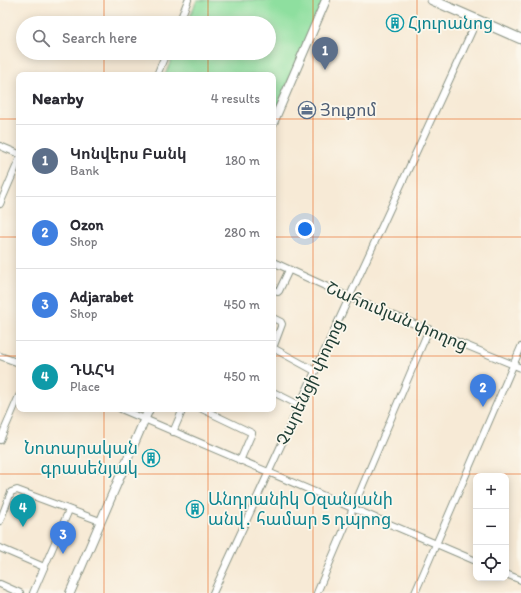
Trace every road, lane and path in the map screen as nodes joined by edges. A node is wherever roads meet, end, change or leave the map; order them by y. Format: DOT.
graph roads {
  1 [pos="188,0"];
  2 [pos="326,0"];
  3 [pos="432,0"];
  4 [pos="182,16"];
  5 [pos="477,20"];
  6 [pos="521,39"];
  7 [pos="163,60"];
  8 [pos="158,72"];
  9 [pos="276,116"];
  10 [pos="0,146"];
  11 [pos="16,153"];
  12 [pos="16,167"];
  13 [pos="0,204"];
  14 [pos="276,264"];
  15 [pos="289,270"];
  16 [pos="276,291"];
  17 [pos="349,297"];
  18 [pos="276,320"];
  19 [pos="429,329"];
  20 [pos="276,340"];
  21 [pos="521,347"];
  22 [pos="276,350"];
  23 [pos="0,356"];
  24 [pos="16,363"];
  25 [pos="513,365"];
  26 [pos="521,368"];
  27 [pos="315,371"];
  28 [pos="276,394"];
  29 [pos="16,403"];
  30 [pos="299,405"];
  31 [pos="128,412"];
  32 [pos="148,412"];
  33 [pos="182,412"];
  34 [pos="208,412"];
  35 [pos="144,419"];
  36 [pos="173,432"];
  37 [pos="0,440"];
  38 [pos="240,461"];
  39 [pos="268,473"];
  40 [pos="354,508"];
  41 [pos="69,510"];
  42 [pos="0,521"];
  43 [pos="100,521"];
  44 [pos="436,544"];
  45 [pos="0,548"];
  46 [pos="473,560"];
  47 [pos="44,567"];
  48 [pos="509,575"];
  49 [pos="521,580"];
  50 [pos="0,584"];
  51 [pos="20,593"];
  52 [pos="33,593"];
  53 [pos="70,593"];
  54 [pos="213,593"];
  55 [pos="317,593"];
  56 [pos="414,593"];
  1 -- 4 [label="street"];
  2 -- 9 [label="main road"];
  3 -- 5 [label="highway"];
  5 -- 6 [label="highway"];
  5 -- 17 [label="street, Չարենցի փողոց"];
  7 -- 8 [label="street"];
  10 -- 11 [label="street"];
  12 -- 13 [label="street"];
  14 -- 15 [label="street, Շահումյան փողոց"];
  15 -- 16 [label="street"];
  15 -- 17 [label="street, Շահումյան փողոց"];
  17 -- 19 [label="street, Շահումյան փողոց"];
  17 -- 27 [label="street, Չարենցի փողոց"];
  18 -- 20 [label="street"];
  19 -- 25 [label="street, Շահումյան փողոց"];
  19 -- 40 [label="street"];
  21 -- 25 [label="street"];
  22 -- 27 [label="street"];
  23 -- 24 [label="street"];
  25 -- 26 [label="street, Շահումյան փողոց"];
  25 -- 44 [label="street"];
  27 -- 30 [label="street, Չարենցի փողոց"];
  28 -- 30 [label="street"];
  29 -- 37 [label="street"];
  30 -- 39 [label="street, Չարենցի փողոց"];
  31 -- 35 [label="street"];
  32 -- 35 [label="main road"];
  33 -- 36 [label="street"];
  34 -- 38 [label="street"];
  35 -- 36 [label="street"];
  35 -- 43 [label="main road"];
  36 -- 38 [label="street"];
  38 -- 39 [label="street"];
  39 -- 40 [label="street"];
  39 -- 54 [label="street, Չարենցի փողոց"];
  40 -- 44 [label="street"];
  40 -- 55 [label="street"];
  41 -- 42 [label="street"];
  41 -- 43 [label="street"];
  41 -- 47 [label="street"];
  43 -- 53 [label="main road"];
  44 -- 46 [label="street"];
  44 -- 56 [label="street"];
  45 -- 47 [label="street"];
  47 -- 52 [label="street"];
  48 -- 49 [label="street"];
  50 -- 51 [label="street"];
}
